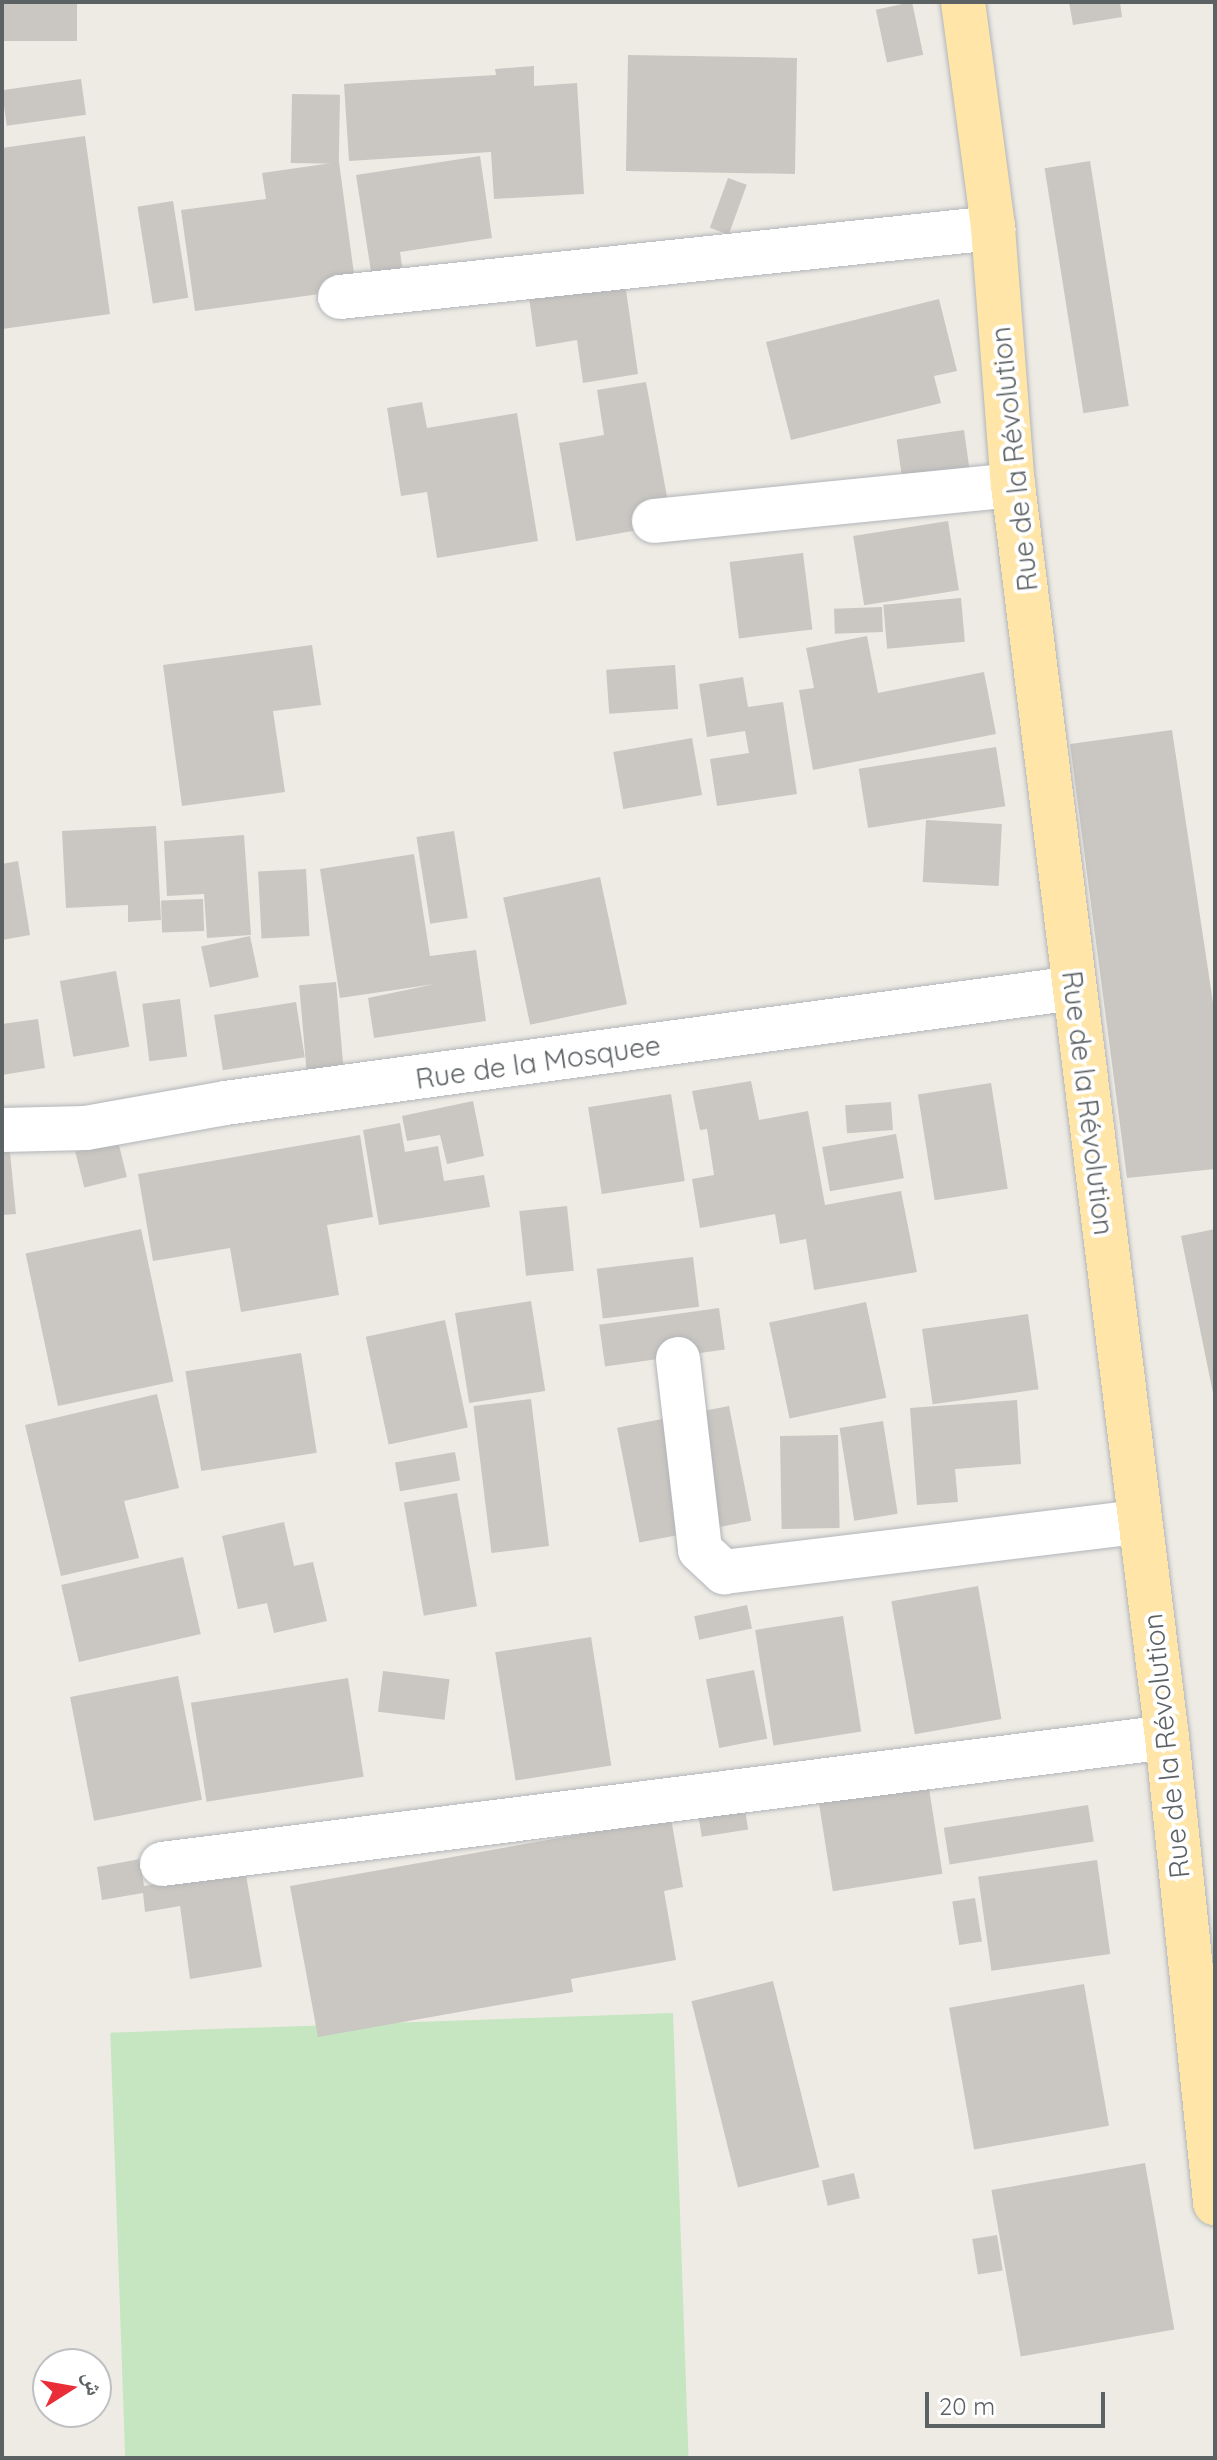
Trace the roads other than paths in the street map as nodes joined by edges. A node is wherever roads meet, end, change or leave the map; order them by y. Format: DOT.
graph roads {
  1 [pos="963,2"];
  2 [pos="993,228"];
  3 [pos="340,297"];
  4 [pos="1013,485"];
  5 [pos="654,521"];
  6 [pos="1074,988"];
  7 [pos="2,1130"];
  8 [pos="678,1359"];
  9 [pos="1140,1522"];
  10 [pos="1167,1737"];
  11 [pos="162,1864"];
  12 [pos="1215,2204"];
  1 -- 2 [label="main road, Rue de la Révolution"];
  2 -- 3 [label="street"];
  2 -- 4 [label="main road, Rue de la Révolution"];
  4 -- 5 [label="street"];
  4 -- 6 [label="main road, Rue de la Révolution"];
  6 -- 7 [label="street, Rue de la Mosquee"];
  6 -- 9 [label="main road, Rue de la Révolution"];
  8 -- 9 [label="street"];
  9 -- 10 [label="main road, Rue de la Révolution"];
  10 -- 11 [label="street"];
  10 -- 12 [label="main road, Rue de la Révolution"];
}
